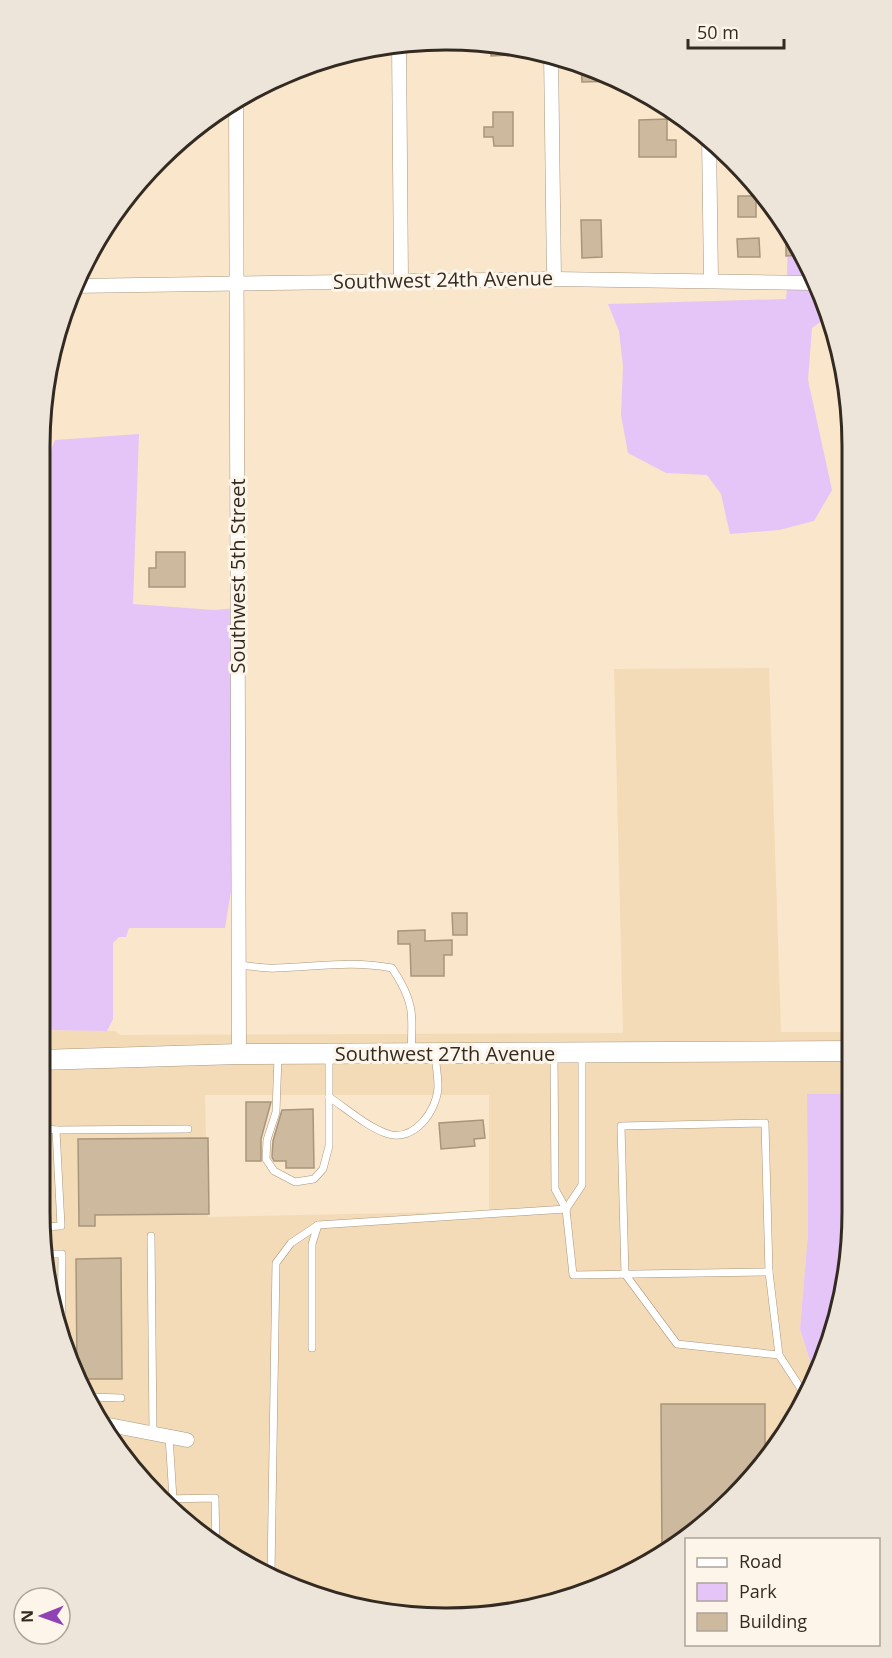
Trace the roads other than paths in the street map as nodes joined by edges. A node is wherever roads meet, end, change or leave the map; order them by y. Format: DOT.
graph roads {
  1 [pos="399,52"];
  2 [pos="551,64"];
  3 [pos="236,110"];
  4 [pos="709,150"];
  5 [pos="554,279"];
  6 [pos="401,280"];
  7 [pos="711,280"];
  8 [pos="85,282"];
  9 [pos="237,282"];
  10 [pos="807,283"];
  11 [pos="239,965"];
  12 [pos="842,1051"];
  13 [pos="582,1053"];
  14 [pos="239,1054"];
  15 [pos="278,1054"];
  16 [pos="329,1054"];
  17 [pos="411,1054"];
  18 [pos="435,1054"];
  19 [pos="554,1054"];
  20 [pos="50,1060"];
  21 [pos="329,1097"];
  22 [pos="50,1129"];
  23 [pos="188,1129"];
  24 [pos="56,1130"];
  25 [pos="566,1209"];
  26 [pos="318,1226"];
  27 [pos="50,1227"];
  28 [pos="151,1236"];
  29 [pos="52,1254"];
  30 [pos="769,1272"];
  31 [pos="625,1274"];
  32 [pos="61,1306"];
  33 [pos="312,1348"];
  34 [pos="779,1355"];
  35 [pos="801,1389"];
  36 [pos="96,1397"];
  37 [pos="121,1398"];
  38 [pos="112,1425"];
  39 [pos="153,1433"];
  40 [pos="169,1436"];
  41 [pos="187,1440"];
  42 [pos="169,1495"];
  43 [pos="173,1499"];
  44 [pos="216,1535"];
  45 [pos="271,1568"];
  1 -- 6 [label="street"];
  2 -- 5 [label="street"];
  3 -- 9 [label="street, Southwest 5th Street"];
  4 -- 7 [label="street"];
  5 -- 6 [label="street, Southwest 24th Avenue"];
  5 -- 7 [label="street, Southwest 24th Avenue"];
  6 -- 9 [label="street, Southwest 24th Avenue"];
  7 -- 10 [label="street, Southwest 24th Avenue"];
  8 -- 9 [label="street, Southwest 24th Avenue"];
  9 -- 11 [label="street, Southwest 5th Street"];
  11 -- 14 [label="street, Southwest 5th Street"];
  11 -- 17 [label="lane"];
  12 -- 13 [label="main road, Southwest 27th Avenue"];
  13 -- 19 [label="main road, Southwest 27th Avenue"];
  13 -- 25 [label="lane"];
  14 -- 15 [label="main road, Southwest 27th Avenue"];
  14 -- 20 [label="main road, Southwest 27th Avenue"];
  15 -- 16 [label="main road, Southwest 27th Avenue"];
  15 -- 21 [label="lane"];
  16 -- 17 [label="main road, Southwest 27th Avenue"];
  16 -- 21 [label="lane"];
  17 -- 18 [label="main road, Southwest 27th Avenue"];
  18 -- 19 [label="main road, Southwest 27th Avenue"];
  18 -- 21 [label="lane"];
  19 -- 25 [label="lane"];
  22 -- 24 [label="lane"];
  23 -- 24 [label="lane"];
  24 -- 27 [label="lane"];
  25 -- 26 [label="lane"];
  25 -- 31 [label="lane"];
  26 -- 33 [label="lane"];
  26 -- 45 [label="lane"];
  28 -- 39 [label="lane"];
  29 -- 32 [label="lane"];
  30 -- 31 [label="lane"];
  30 -- 31 [label="lane"];
  30 -- 34 [label="lane"];
  31 -- 34 [label="lane"];
  34 -- 35 [label="lane"];
  36 -- 37 [label="lane"];
  38 -- 39 [label="street"];
  39 -- 40 [label="street"];
  40 -- 41 [label="street"];
  40 -- 42 [label="lane"];
  43 -- 44 [label="lane"];
}
